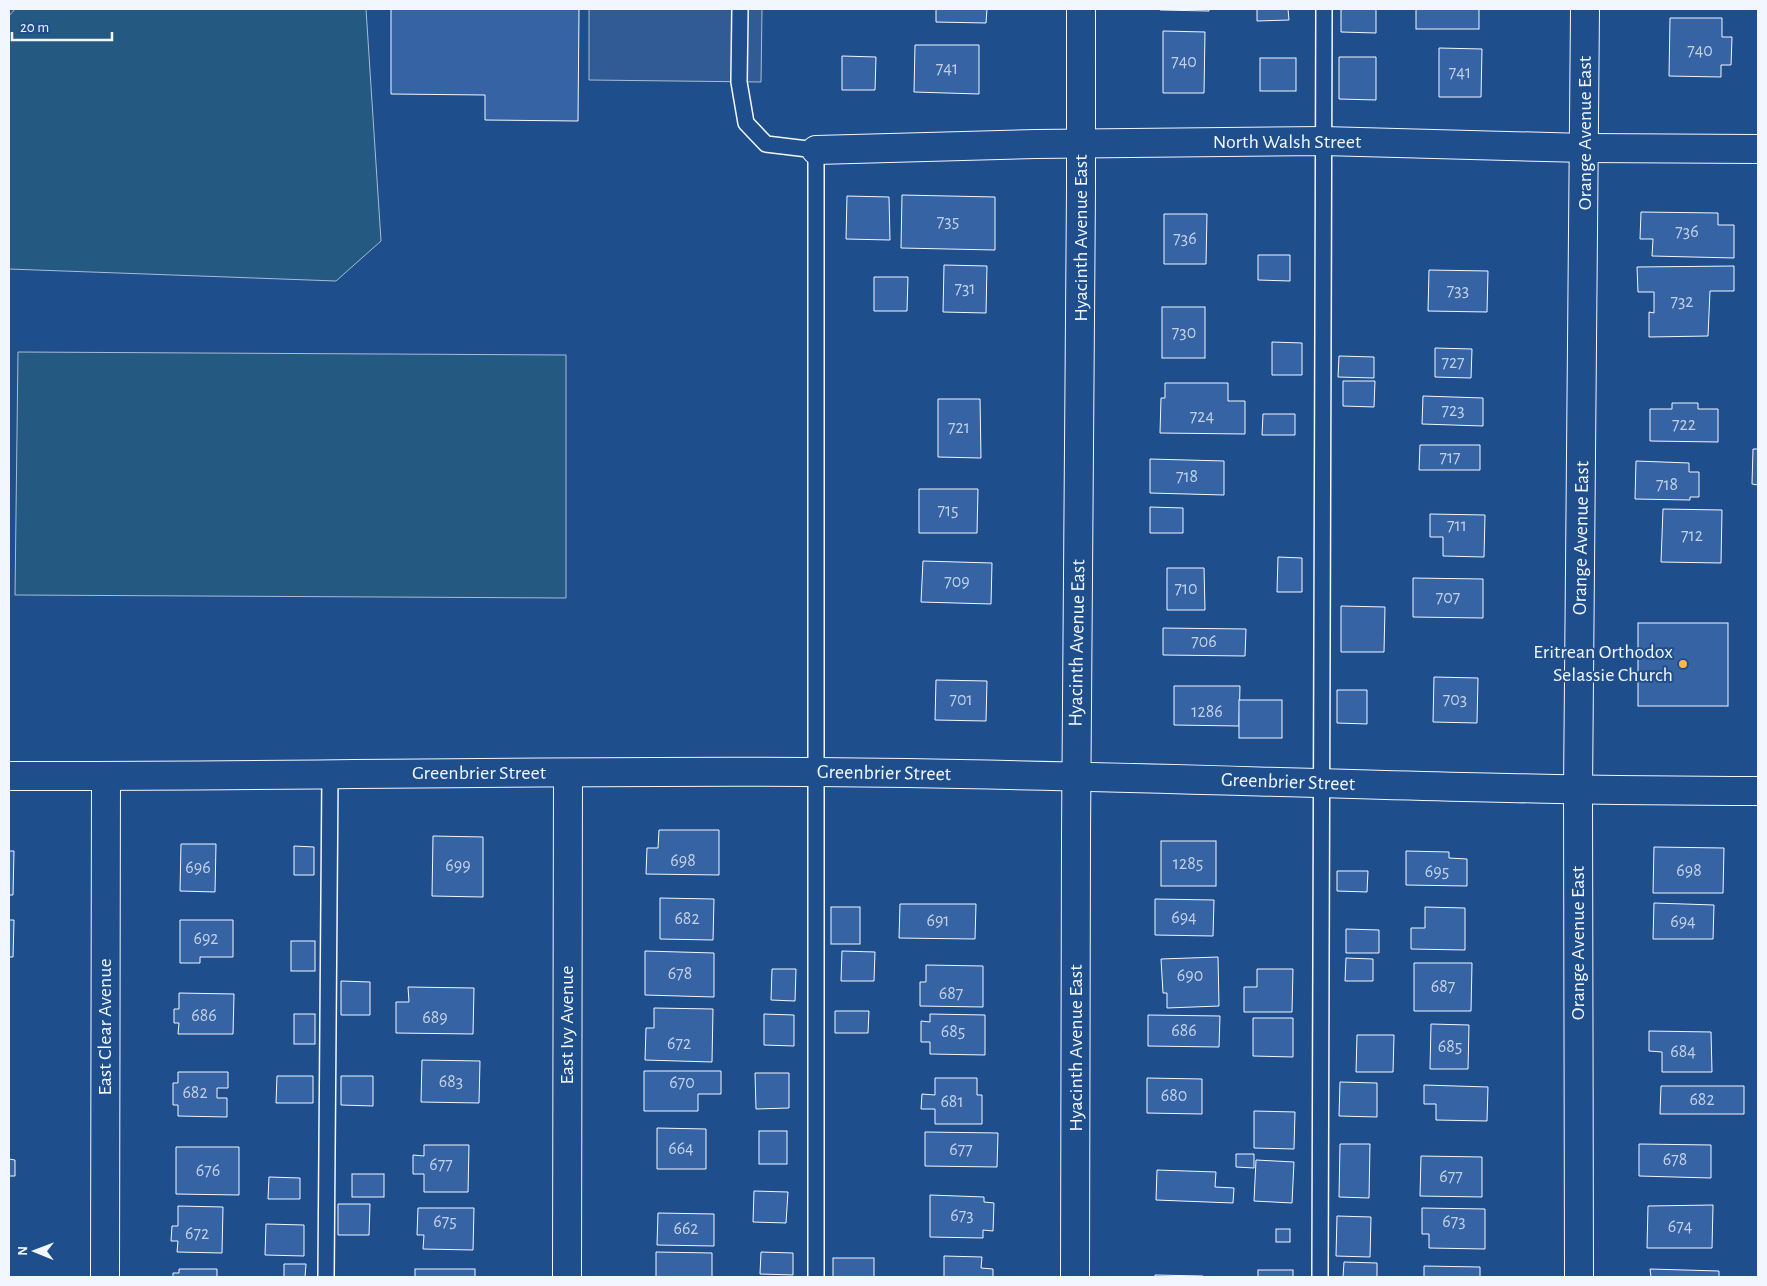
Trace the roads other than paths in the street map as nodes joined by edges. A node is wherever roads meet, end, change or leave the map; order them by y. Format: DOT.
graph roads {
  1 [pos="740,9"];
  2 [pos="1081,9"];
  3 [pos="1324,9"];
  4 [pos="1585,9"];
  5 [pos="1323,141"];
  6 [pos="1082,143"];
  7 [pos="1585,148"];
  8 [pos="1758,149"];
  9 [pos="816,150"];
  10 [pos="816,772"];
  11 [pos="568,773"];
  12 [pos="330,774"];
  13 [pos="9,776"];
  14 [pos="106,776"];
  15 [pos="1076,776"];
  16 [pos="1321,783"];
  17 [pos="1578,790"];
  18 [pos="1758,791"];
  19 [pos="105,1277"];
  20 [pos="326,1277"];
  21 [pos="567,1277"];
  22 [pos="816,1277"];
  23 [pos="1075,1277"];
  24 [pos="1320,1277"];
  25 [pos="1579,1277"];
  1 -- 9 [label="lane"];
  2 -- 6 [label="street, Hyacinth Avenue East"];
  3 -- 5 [label="lane"];
  4 -- 7 [label="street, Orange Avenue East"];
  5 -- 6 [label="street, North Walsh Street"];
  5 -- 7 [label="street, North Walsh Street"];
  5 -- 16 [label="lane"];
  6 -- 9 [label="street, North Walsh Street"];
  6 -- 15 [label="street, Hyacinth Avenue East"];
  7 -- 8 [label="street, North Walsh Street"];
  7 -- 17 [label="street, Orange Avenue East"];
  9 -- 10 [label="lane"];
  10 -- 11 [label="street, Greenbrier Street"];
  10 -- 15 [label="street, Greenbrier Street"];
  10 -- 22 [label="lane"];
  11 -- 12 [label="street, Greenbrier Street"];
  11 -- 21 [label="street, East Ivy Avenue"];
  12 -- 14 [label="street, Greenbrier Street"];
  12 -- 20 [label="lane"];
  13 -- 14 [label="street, Greenbrier Street"];
  14 -- 19 [label="street, East Clear Avenue"];
  15 -- 16 [label="street, Greenbrier Street"];
  15 -- 23 [label="street, Hyacinth Avenue East"];
  16 -- 17 [label="street, Greenbrier Street"];
  16 -- 24 [label="lane"];
  17 -- 18 [label="street, Greenbrier Street"];
  17 -- 25 [label="street, Orange Avenue East"];
}
